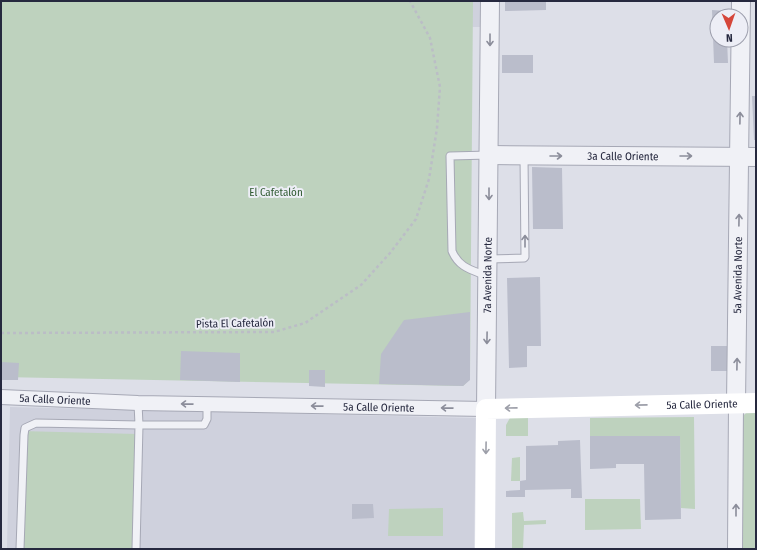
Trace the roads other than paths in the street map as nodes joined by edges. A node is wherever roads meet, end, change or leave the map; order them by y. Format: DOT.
graph roads {
  1 [pos="490,1"];
  2 [pos="742,1"];
  3 [pos="489,156"];
  4 [pos="524,156"];
  5 [pos="748,157"];
  6 [pos="488,268"];
  7 [pos="1,397"];
  8 [pos="138,403"];
  9 [pos="736,403"];
  10 [pos="756,403"];
  11 [pos="207,404"];
  12 [pos="486,409"];
  13 [pos="139,425"];
  14 [pos="20,549"];
  15 [pos="136,549"];
  16 [pos="485,549"];
  17 [pos="735,549"];
  1 -- 3 [label="street, 7a Avenida Norte, one-way"];
  5 -- 2 [label="street, 5a Avenida Norte, one-way"];
  3 -- 4 [label="street, 3a Calle Oriente"];
  3 -- 6 [label="street, 7a Avenida Norte, one-way"];
  3 -- 6 [label="lane"];
  4 -- 5 [label="street, 3a Calle Oriente, one-way"];
  6 -- 4 [label="lane, one-way"];
  9 -- 5 [label="street, 5a Avenida Norte, one-way"];
  6 -- 12 [label="street, 7a Avenida Norte, one-way"];
  7 -- 8 [label="street, 5a Calle Oriente"];
  11 -- 8 [label="street, 5a Calle Oriente, one-way"];
  8 -- 13 [label="lane"];
  9 -- 10 [label="main road, 5a Calle Oriente"];
  9 -- 12 [label="main road, 5a Calle Oriente, one-way"];
  17 -- 9 [label="street, 5a Avenida Norte, one-way"];
  12 -- 11 [label="street, 5a Calle Oriente, one-way"];
  11 -- 13 [label="lane"];
  12 -- 16 [label="main road, 7a Avenida Norte, one-way"];
  13 -- 14 [label="lane"];
  13 -- 15 [label="lane"];
}
